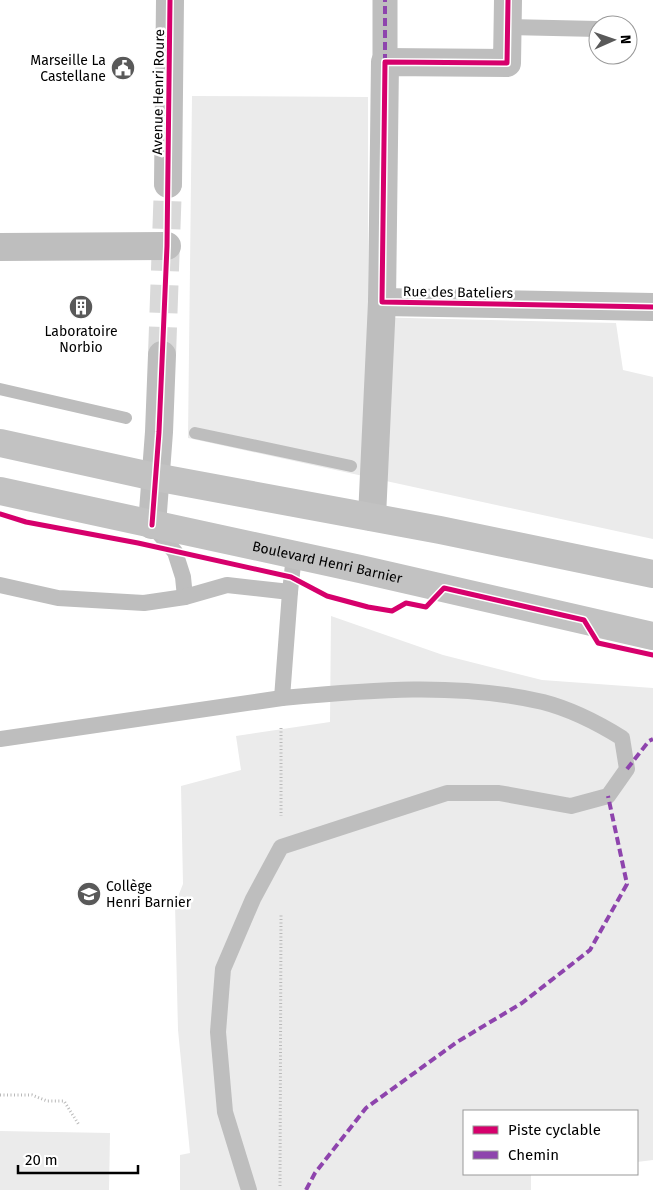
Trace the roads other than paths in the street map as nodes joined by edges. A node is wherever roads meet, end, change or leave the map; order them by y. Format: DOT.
graph roads {
  1 [pos="170,0"];
  2 [pos="385,0"];
  3 [pos="508,0"];
  4 [pos="508,27"];
  5 [pos="588,30"];
  6 [pos="385,62"];
  7 [pos="168,184"];
  8 [pos="0,246"];
  9 [pos="167,246"];
  10 [pos="382,302"];
  11 [pos="653,307"];
  12 [pos="162,356"];
  13 [pos="0,443"];
  14 [pos="155,477"];
  15 [pos="0,491"];
  16 [pos="372,518"];
  17 [pos="152,525"];
  18 [pos="294,555"];
  19 [pos="653,574"];
  20 [pos="0,585"];
  21 [pos="290,592"];
  22 [pos="184,597"];
  23 [pos="653,636"];
  24 [pos="282,698"];
  25 [pos="0,739"];
  26 [pos="249,1190"];
  1 -- 7 [label="street, Avenue Henri Roure"];
  2 -- 6 [label="street"];
  3 -- 4 [label="street"];
  4 -- 5 [label="lane"];
  4 -- 6 [label="street"];
  6 -- 10 [label="street, Rue des Bateliers"];
  8 -- 9 [label="street"];
  10 -- 11 [label="street, Rue des Bateliers"];
  10 -- 16 [label="street"];
  12 -- 14 [label="street"];
  13 -- 14 [label="main road"];
  14 -- 16 [label="main road"];
  14 -- 17 [label="street"];
  15 -- 17 [label="main road, Boulevard Henri Barnier"];
  16 -- 19 [label="main road"];
  17 -- 18 [label="main road, Boulevard Henri Barnier"];
  17 -- 22 [label="lane"];
  18 -- 21 [label="lane"];
  18 -- 23 [label="main road, Boulevard Henri Barnier"];
  20 -- 22 [label="lane"];
  21 -- 22 [label="lane"];
  21 -- 24 [label="lane"];
  24 -- 25 [label="lane"];
  24 -- 26 [label="lane"];
}
